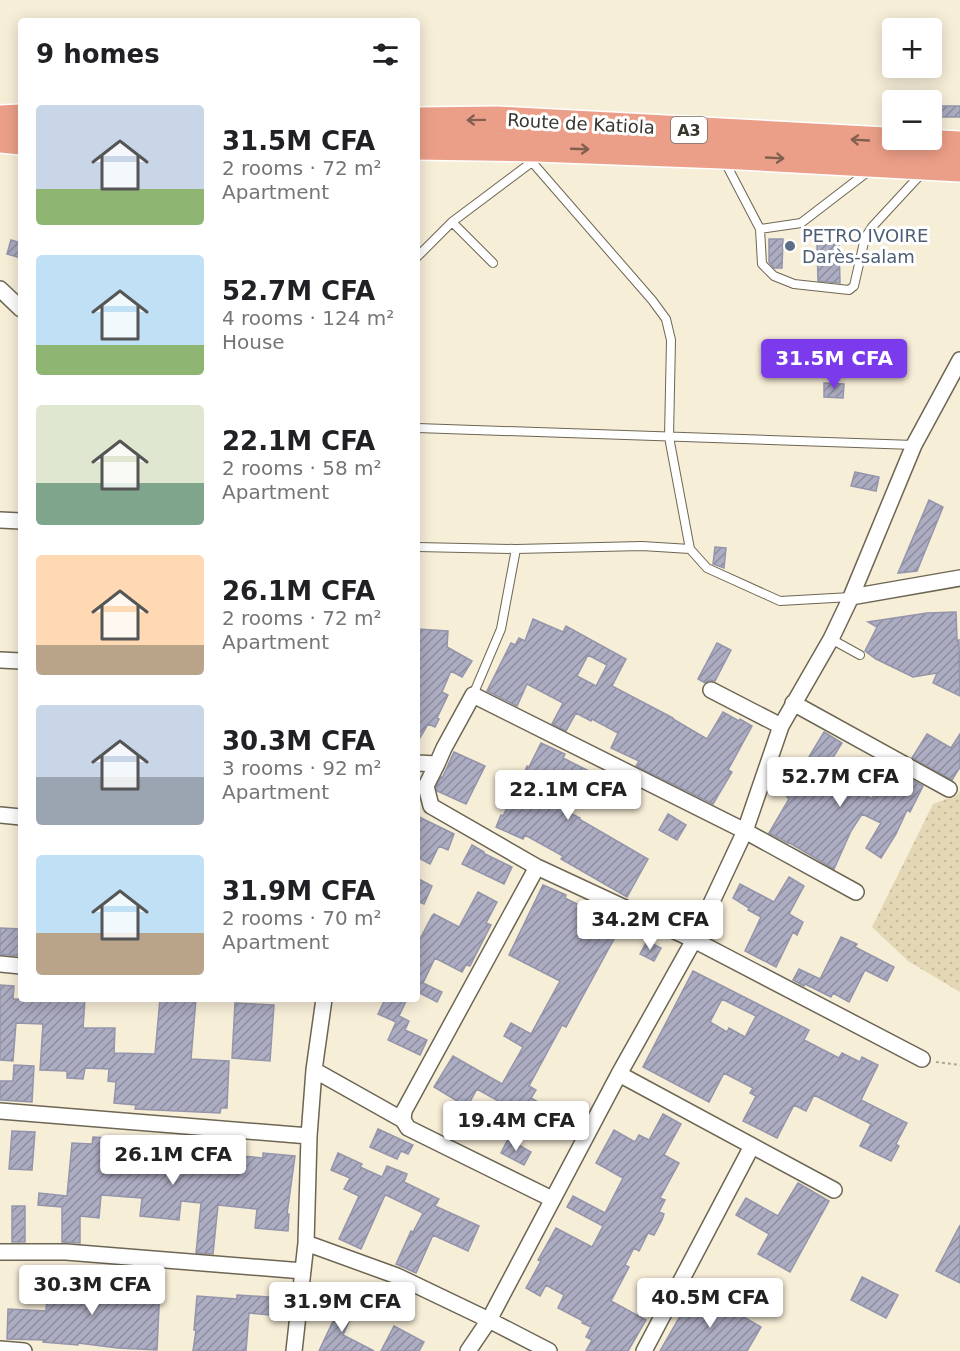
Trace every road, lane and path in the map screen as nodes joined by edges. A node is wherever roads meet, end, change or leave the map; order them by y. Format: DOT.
graph roads {
  1 [pos="18,118"];
  2 [pos="0,119"];
  3 [pos="420,121"];
  4 [pos="0,139"];
  5 [pos="18,141"];
  6 [pos="960,145"];
  7 [pos="420,147"];
  8 [pos="534,155"];
  9 [pos="722,155"];
  10 [pos="877,165"];
  11 [pos="928,166"];
  12 [pos="960,168"];
  13 [pos="452,222"];
  14 [pos="760,229"];
  15 [pos="420,254"];
  16 [pos="493,263"];
  17 [pos="0,289"];
  18 [pos="18,306"];
  19 [pos="960,360"];
  20 [pos="420,428"];
  21 [pos="669,437"];
  22 [pos="914,445"];
  23 [pos="0,520"];
  24 [pos="18,521"];
  25 [pos="0,530"];
  26 [pos="420,547"];
  27 [pos="516,549"];
  28 [pos="690,549"];
  29 [pos="960,578"];
  30 [pos="850,597"];
  31 [pos="831,639"];
  32 [pos="860,655"];
  33 [pos="0,660"];
  34 [pos="18,661"];
  35 [pos="711,690"];
  36 [pos="473,695"];
  37 [pos="794,703"];
  38 [pos="781,726"];
  39 [pos="420,763"];
  40 [pos="437,764"];
  41 [pos="950,789"];
  42 [pos="0,816"];
  43 [pos="18,817"];
  44 [pos="745,831"];
  45 [pos="537,867"];
  46 [pos="856,892"];
  47 [pos="694,940"];
  48 [pos="0,964"];
  49 [pos="18,966"];
  50 [pos="324,1002"];
  51 [pos="922,1059"];
  52 [pos="960,1065"];
  53 [pos="314,1070"];
  54 [pos="619,1074"];
  55 [pos="0,1111"];
  56 [pos="403,1120"];
  57 [pos="309,1136"];
  58 [pos="752,1146"];
  59 [pos="834,1190"];
  60 [pos="552,1199"];
  61 [pos="306,1243"];
  62 [pos="0,1252"];
  63 [pos="303,1271"];
  64 [pos="489,1320"];
  65 [pos="0,1349"];
  66 [pos="24,1351"];
  67 [pos="294,1351"];
  68 [pos="468,1351"];
  69 [pos="549,1351"];
  70 [pos="644,1351"];
  1 -- 2 [label="highway"];
  6 -- 3 [label="highway, Route de Katiola / A3, one-way"];
  4 -- 5 [label="highway"];
  7 -- 8 [label="highway, Route de Katiola / A3"];
  8 -- 9 [label="highway, Route de Katiola / A3, one-way"];
  8 -- 13 [label="lane"];
  8 -- 21 [label="lane"];
  9 -- 10 [label="highway, Route de Katiola / A3, one-way"];
  9 -- 14 [label="lane"];
  10 -- 11 [label="highway, Route de Katiola / A3"];
  10 -- 14 [label="lane"];
  11 -- 12 [label="highway, Route de Katiola / A3"];
  11 -- 14 [label="lane"];
  13 -- 15 [label="lane"];
  13 -- 16 [label="lane"];
  17 -- 18 [label="street"];
  19 -- 22 [label="street"];
  20 -- 21 [label="lane"];
  21 -- 22 [label="lane"];
  21 -- 28 [label="lane"];
  22 -- 30 [label="street"];
  23 -- 24 [label="street"];
  23 -- 25 [label="street"];
  26 -- 27 [label="lane"];
  27 -- 28 [label="lane"];
  27 -- 36 [label="lane"];
  28 -- 30 [label="lane"];
  29 -- 30 [label="street"];
  30 -- 31 [label="street"];
  31 -- 32 [label="lane"];
  31 -- 37 [label="street"];
  33 -- 34 [label="street"];
  35 -- 38 [label="street"];
  36 -- 40 [label="street"];
  36 -- 44 [label="street"];
  37 -- 38 [label="street"];
  37 -- 41 [label="street"];
  38 -- 44 [label="street"];
  39 -- 40 [label="street"];
  40 -- 45 [label="street"];
  42 -- 43 [label="street"];
  44 -- 46 [label="street"];
  44 -- 47 [label="street"];
  45 -- 47 [label="street"];
  45 -- 56 [label="street"];
  47 -- 51 [label="street"];
  47 -- 54 [label="street"];
  48 -- 49 [label="street"];
  50 -- 53 [label="street"];
  51 -- 52 [label="path"];
  53 -- 56 [label="street"];
  53 -- 57 [label="street"];
  54 -- 58 [label="street"];
  54 -- 60 [label="street"];
  55 -- 57 [label="street"];
  56 -- 60 [label="street"];
  57 -- 61 [label="street"];
  58 -- 59 [label="street"];
  58 -- 70 [label="street"];
  60 -- 64 [label="street"];
  61 -- 63 [label="street"];
  61 -- 64 [label="street"];
  62 -- 63 [label="street"];
  63 -- 67 [label="street"];
  64 -- 68 [label="street"];
  64 -- 69 [label="street"];
  65 -- 66 [label="street"];
}
